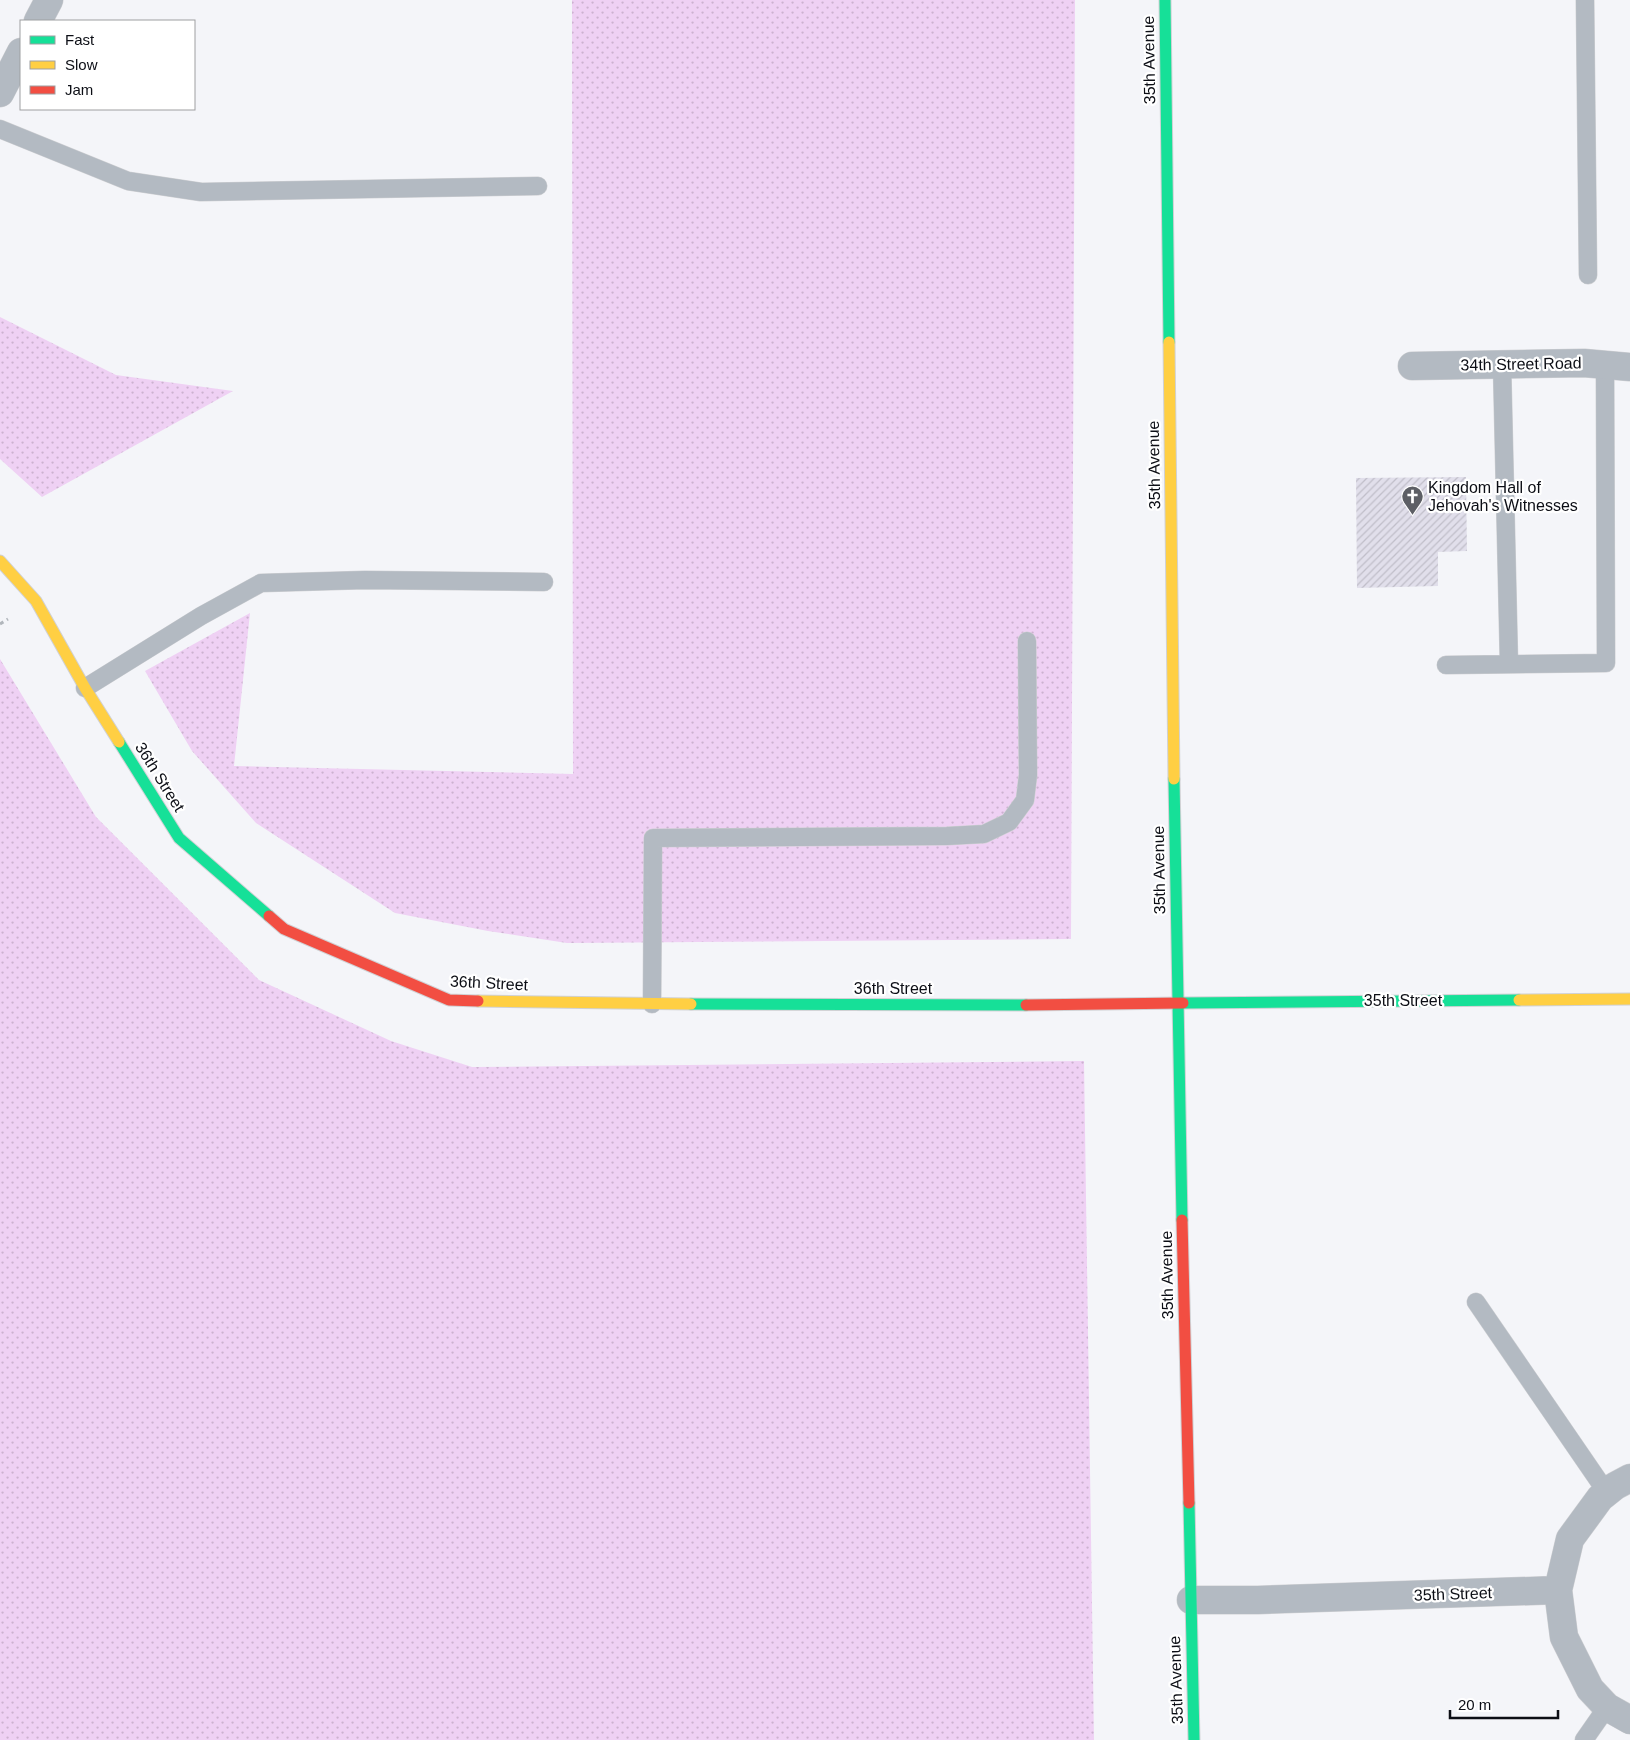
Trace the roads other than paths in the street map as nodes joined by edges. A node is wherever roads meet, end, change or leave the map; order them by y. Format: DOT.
graph roads {
  1 [pos="49,0"];
  2 [pos="1165,0"];
  3 [pos="1585,0"];
  4 [pos="39,20"];
  5 [pos="20,54"];
  6 [pos="0,93"];
  7 [pos="0,129"];
  8 [pos="538,186"];
  9 [pos="1588,275"];
  10 [pos="1502,364"];
  11 [pos="1412,366"];
  12 [pos="1618,366"];
  13 [pos="0,560"];
  14 [pos="544,582"];
  15 [pos="1027,641"];
  16 [pos="1446,664"];
  17 [pos="1509,664"];
  18 [pos="86,688"];
  19 [pos="1630,999"];
  20 [pos="1177,1003"];
  21 [pos="652,1004"];
  22 [pos="1476,1302"];
  23 [pos="1630,1478"];
  24 [pos="1607,1493"];
  25 [pos="1558,1590"];
  26 [pos="1191,1600"];
  27 [pos="1607,1707"];
  28 [pos="1630,1720"];
  29 [pos="1194,1740"];
  30 [pos="1584,1740"];
  1 -- 4 [label="street"];
  2 -- 20 [label="street, 35th Avenue"];
  3 -- 9 [label="lane"];
  5 -- 6 [label="street"];
  7 -- 8 [label="lane"];
  10 -- 11 [label="street, 34th Street Road"];
  10 -- 12 [label="street, 34th Street Road"];
  10 -- 17 [label="lane"];
  12 -- 17 [label="lane"];
  13 -- 18 [label="street, 36th Street"];
  14 -- 18 [label="lane"];
  15 -- 21 [label="lane"];
  16 -- 17 [label="lane"];
  18 -- 21 [label="street, 36th Street"];
  19 -- 20 [label="street, 35th Street"];
  20 -- 21 [label="street, 36th Street"];
  20 -- 26 [label="street, 35th Avenue"];
  22 -- 24 [label="lane"];
  23 -- 24 [label="street"];
  24 -- 25 [label="street"];
  25 -- 26 [label="street, 35th Street"];
  25 -- 27 [label="street"];
  26 -- 29 [label="street, 35th Avenue"];
  27 -- 28 [label="street"];
  27 -- 30 [label="lane"];
}
